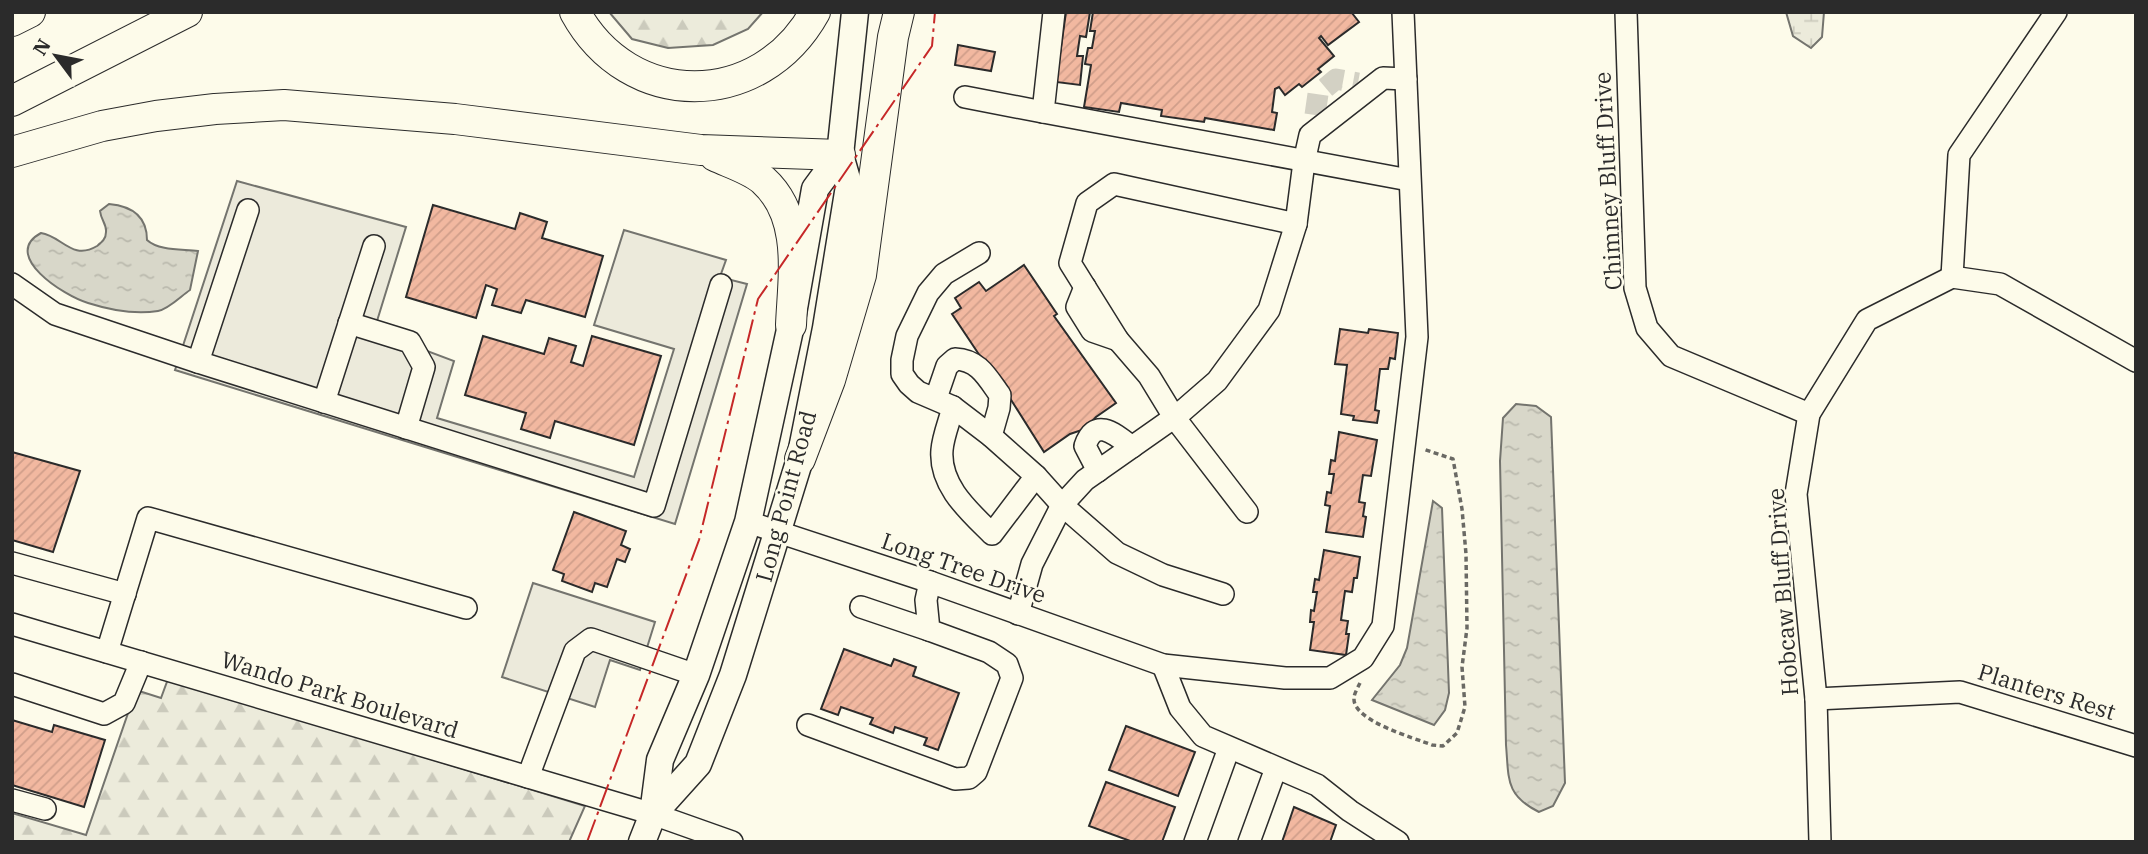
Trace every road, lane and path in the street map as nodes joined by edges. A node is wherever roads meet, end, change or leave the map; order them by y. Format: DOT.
graph roads {
  1 [pos="30,12"];
  2 [pos="187,12"];
  3 [pos="575,12"];
  4 [pos="815,12"];
  5 [pos="855,12"];
  6 [pos="899,12"];
  7 [pos="1054,12"];
  8 [pos="1403,12"];
  9 [pos="1626,12"];
  10 [pos="2056,12"];
  11 [pos="12,21"];
  12 [pos="1406,79"];
  13 [pos="965,97"];
  14 [pos="12,101"];
  15 [pos="1043,112"];
  16 [pos="701,150"];
  17 [pos="12,152"];
  18 [pos="840,155"];
  19 [pos="1304,162"];
  20 [pos="1409,180"];
  21 [pos="248,210"];
  22 [pos="1296,224"];
  23 [pos="374,246"];
  24 [pos="979,253"];
  25 [pos="1952,277"];
  26 [pos="12,284"];
  27 [pos="721,285"];
  28 [pos="349,323"];
  29 [pos="791,326"];
  30 [pos="2136,360"];
  31 [pos="198,362"];
  32 [pos="324,402"];
  33 [pos="945,403"];
  34 [pos="1809,414"];
  35 [pos="1174,417"];
  36 [pos="406,428"];
  37 [pos="991,436"];
  38 [pos="1404,445"];
  39 [pos="1132,447"];
  40 [pos="800,459"];
  41 [pos="1098,471"];
  42 [pos="1036,476"];
  43 [pos="1062,505"];
  44 [pos="1247,512"];
  45 [pos="748,522"];
  46 [pos="779,532"];
  47 [pos="12,563"];
  48 [pos="930,582"];
  49 [pos="125,594"];
  50 [pos="1223,594"];
  51 [pos="861,607"];
  52 [pos="466,608"];
  53 [pos="1018,614"];
  54 [pos="12,624"];
  55 [pos="929,630"];
  56 [pos="107,652"];
  57 [pos="141,662"];
  58 [pos="1356,662"];
  59 [pos="1163,665"];
  60 [pos="696,675"];
  61 [pos="12,684"];
  62 [pos="1816,699"];
  63 [pos="808,725"];
  64 [pos="2136,746"];
  65 [pos="1229,748"];
  66 [pos="1276,768"];
  67 [pos="528,777"];
  68 [pos="12,800"];
  69 [pos="45,809"];
  70 [pos="653,814"];
  71 [pos="642,842"];
  72 [pos="732,842"];
  73 [pos="1195,842"];
  74 [pos="1250,842"];
  75 [pos="1398,842"];
  76 [pos="1820,842"];
  1 -- 11 [label="highway"];
  2 -- 14 [label="highway"];
  3 -- 4 [label="highway"];
  5 -- 18 [label="main road, Long Point Road"];
  6 -- 40 [label="highway"];
  7 -- 15 [label="street"];
  8 -- 12 [label="street"];
  9 -- 34 [label="street, Chimney Bluff Drive"];
  10 -- 25 [label="street"];
  12 -- 19 [label="street"];
  12 -- 20 [label="street"];
  13 -- 15 [label="street"];
  15 -- 19 [label="street"];
  16 -- 17 [label="highway"];
  16 -- 18 [label="highway"];
  16 -- 29 [label="highway"];
  18 -- 29 [label="main road, Long Point Road"];
  18 -- 40 [label="main road, Long Point Road"];
  19 -- 20 [label="street"];
  19 -- 22 [label="street"];
  20 -- 38 [label="street"];
  21 -- 31 [label="street"];
  22 -- 35 [label="street"];
  22 -- 35 [label="street"];
  23 -- 28 [label="street"];
  24 -- 33 [label="street"];
  25 -- 30 [label="street"];
  25 -- 34 [label="street, Hobcaw Bluff Drive"];
  26 -- 31 [label="street"];
  27 -- 36 [label="street"];
  28 -- 32 [label="street"];
  28 -- 36 [label="street"];
  29 -- 45 [label="main road, Long Point Road"];
  31 -- 32 [label="street"];
  32 -- 36 [label="street"];
  33 -- 37 [label="street"];
  33 -- 37 [label="street"];
  33 -- 42 [label="street"];
  34 -- 62 [label="street, Hobcaw Bluff Drive"];
  35 -- 39 [label="street"];
  35 -- 44 [label="street"];
  37 -- 42 [label="street"];
  38 -- 58 [label="street"];
  38 -- 58 [label="path"];
  39 -- 41 [label="street"];
  39 -- 41 [label="street"];
  40 -- 46 [label="main road, Long Point Road"];
  41 -- 43 [label="street"];
  42 -- 43 [label="street"];
  43 -- 50 [label="street"];
  43 -- 53 [label="street"];
  45 -- 46 [label="street, Long Tree Drive"];
  45 -- 60 [label="main road, Long Point Road"];
  46 -- 48 [label="street, Long Tree Drive"];
  46 -- 70 [label="main road, Long Point Road"];
  47 -- 49 [label="street"];
  48 -- 53 [label="street, Long Tree Drive"];
  48 -- 55 [label="street"];
  49 -- 52 [label="street"];
  49 -- 56 [label="street"];
  51 -- 55 [label="street"];
  53 -- 59 [label="street, Long Tree Drive"];
  54 -- 56 [label="street, Wando Park Boulevard"];
  55 -- 63 [label="street"];
  56 -- 57 [label="street, Wando Park Boulevard"];
  57 -- 61 [label="street"];
  57 -- 67 [label="street, Wando Park Boulevard"];
  58 -- 59 [label="street, Long Tree Drive"];
  59 -- 65 [label="street"];
  60 -- 67 [label="street"];
  60 -- 70 [label="main road, Long Point Road"];
  62 -- 64 [label="street, Planters Rest"];
  62 -- 76 [label="street, Hobcaw Bluff Drive"];
  65 -- 66 [label="street"];
  65 -- 73 [label="street"];
  66 -- 74 [label="street"];
  66 -- 75 [label="street"];
  67 -- 70 [label="street, Wando Park Boulevard"];
  68 -- 69 [label="street"];
  70 -- 71 [label="main road, Long Point Road"];
  70 -- 72 [label="street"];
}
